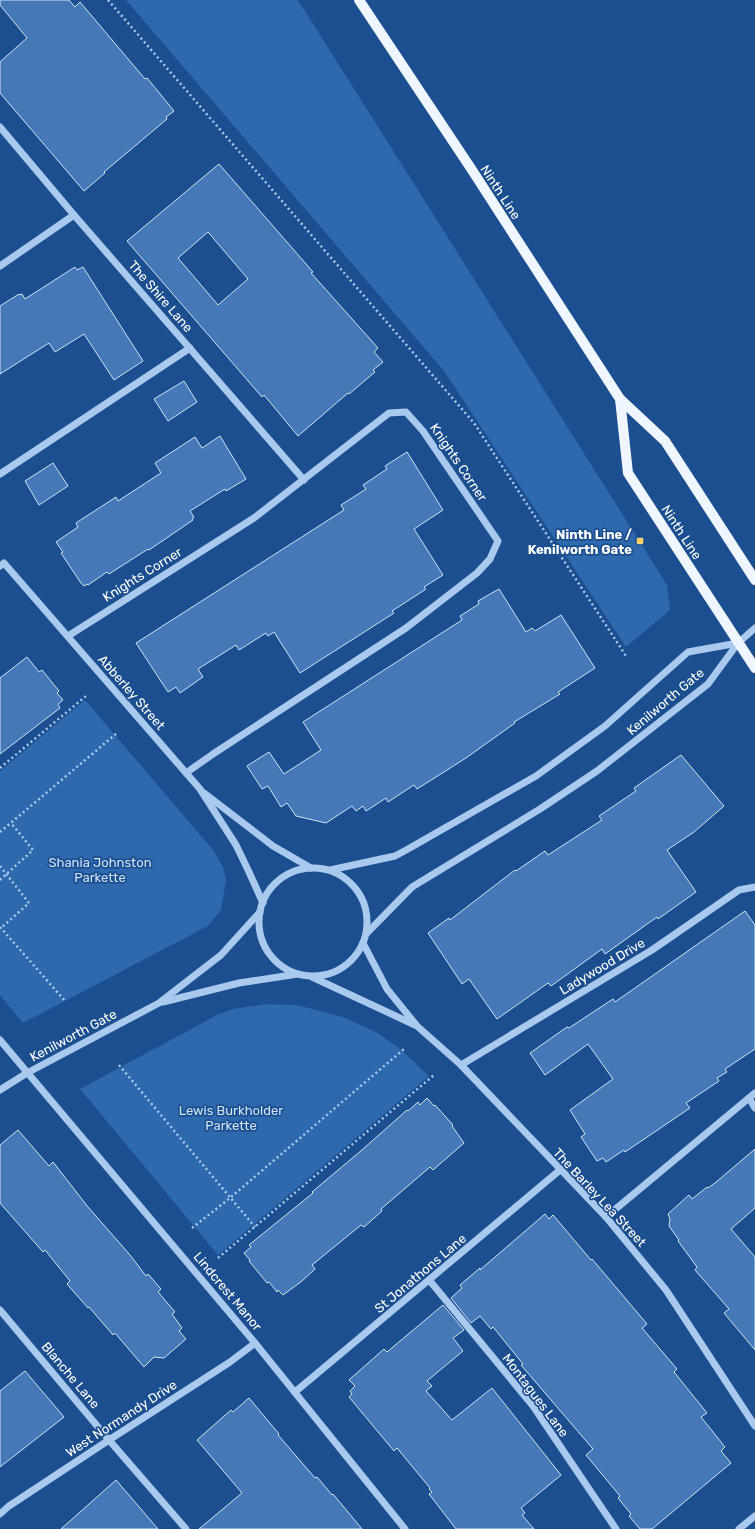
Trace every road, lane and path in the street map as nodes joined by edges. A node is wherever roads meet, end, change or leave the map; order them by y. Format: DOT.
graph roads {
  1 [pos="108,0"];
  2 [pos="359,0"];
  3 [pos="0,127"];
  4 [pos="74,215"];
  5 [pos="0,266"];
  6 [pos="190,348"];
  7 [pos="620,399"];
  8 [pos="0,474"];
  9 [pos="304,480"];
  10 [pos="1,562"];
  11 [pos="755,580"];
  12 [pos="755,628"];
  13 [pos="68,636"];
  14 [pos="738,642"];
  15 [pos="626,656"];
  16 [pos="755,668"];
  17 [pos="86,696"];
  18 [pos="117,733"];
  19 [pos="0,768"];
  20 [pos="186,773"];
  21 [pos="200,789"];
  22 [pos="11,823"];
  23 [pos="0,832"];
  24 [pos="0,866"];
  25 [pos="311,868"];
  26 [pos="330,870"];
  27 [pos="6,874"];
  28 [pos="0,880"];
  29 [pos="755,886"];
  30 [pos="263,904"];
  31 [pos="260,912"];
  32 [pos="0,927"];
  33 [pos="367,933"];
  34 [pos="363,943"];
  35 [pos="298,974"];
  36 [pos="309,976"];
  37 [pos="66,1002"];
  38 [pos="159,1003"];
  39 [pos="417,1026"];
  40 [pos="0,1040"];
  41 [pos="404,1049"];
  42 [pos="120,1065"];
  43 [pos="461,1066"];
  44 [pos="27,1073"];
  45 [pos="434,1075"];
  46 [pos="0,1090"];
  47 [pos="755,1093"];
  48 [pos="749,1098"];
  49 [pos="755,1108"];
  50 [pos="560,1170"];
  51 [pos="230,1198"];
  52 [pos="606,1217"];
  53 [pos="255,1227"];
  54 [pos="192,1228"];
  55 [pos="218,1258"];
  56 [pos="430,1281"];
  57 [pos="0,1310"];
  58 [pos="255,1343"];
  59 [pos="295,1392"];
  60 [pos="755,1426"];
  61 [pos="109,1440"];
  62 [pos="0,1514"];
  63 [pos="755,1516"];
  64 [pos="186,1529"];
  65 [pos="405,1529"];
  66 [pos="616,1529"];
  67 [pos="739,1529"];
  1 -- 15 [label="path"];
  2 -- 7 [label="main road, Ninth Line"];
  3 -- 4 [label="street, The Shire Lane"];
  4 -- 5 [label="street"];
  4 -- 6 [label="street, The Shire Lane"];
  6 -- 8 [label="street"];
  6 -- 9 [label="street, The Shire Lane"];
  7 -- 11 [label="main road, Ninth Line"];
  7 -- 14 [label="main road, Ninth Line"];
  9 -- 13 [label="street, Knights Corner"];
  9 -- 20 [label="street, Knights Corner"];
  10 -- 13 [label="street, Abberley Street"];
  12 -- 14 [label="street"];
  13 -- 20 [label="street, Abberley Street"];
  14 -- 16 [label="main road, Ninth Line"];
  14 -- 26 [label="street, Kenilworth Gate"];
  14 -- 33 [label="street, Kenilworth Gate"];
  17 -- 19 [label="path"];
  18 -- 22 [label="path"];
  20 -- 21 [label="street, Abberley Street"];
  21 -- 25 [label="street, Abberley Street"];
  21 -- 30 [label="street, Abberley Street"];
  22 -- 23 [label="path"];
  22 -- 27 [label="path"];
  24 -- 27 [label="path"];
  25 -- 26 [label="street"];
  25 -- 30 [label="street"];
  26 -- 33 [label="street"];
  27 -- 28 [label="path"];
  27 -- 32 [label="path"];
  29 -- 43 [label="street, Ladywood Drive"];
  30 -- 31 [label="street"];
  31 -- 35 [label="street"];
  31 -- 38 [label="street, Kenilworth Gate"];
  32 -- 37 [label="path"];
  33 -- 34 [label="street"];
  34 -- 36 [label="street"];
  34 -- 39 [label="street, The Barley Lea Street"];
  35 -- 36 [label="street"];
  35 -- 38 [label="street, Kenilworth Gate"];
  36 -- 39 [label="street, The Barley Lea Street"];
  38 -- 44 [label="street, Kenilworth Gate"];
  39 -- 43 [label="street, The Barley Lea Street"];
  40 -- 44 [label="street, Lindcrest Manor"];
  41 -- 51 [label="path"];
  42 -- 51 [label="path"];
  43 -- 50 [label="street, The Barley Lea Street"];
  44 -- 46 [label="street, Kenilworth Gate"];
  44 -- 58 [label="street, Lindcrest Manor"];
  45 -- 53 [label="path"];
  47 -- 48 [label="street"];
  48 -- 49 [label="street"];
  48 -- 52 [label="street"];
  50 -- 52 [label="street, The Barley Lea Street"];
  50 -- 56 [label="street, St Jonathons Lane"];
  51 -- 53 [label="path"];
  51 -- 54 [label="path"];
  52 -- 60 [label="street, The Barley Lea Street"];
  53 -- 55 [label="path"];
  56 -- 59 [label="street, St Jonathons Lane"];
  56 -- 66 [label="street, Montagues Lane"];
  57 -- 61 [label="street, Blanche Lane"];
  58 -- 59 [label="street, Lindcrest Manor"];
  58 -- 61 [label="street, West Normandy Drive"];
  59 -- 65 [label="street, Lindcrest Manor"];
  61 -- 62 [label="street, West Normandy Drive"];
  61 -- 64 [label="street, Blanche Lane"];
  63 -- 67 [label="street"];
}
